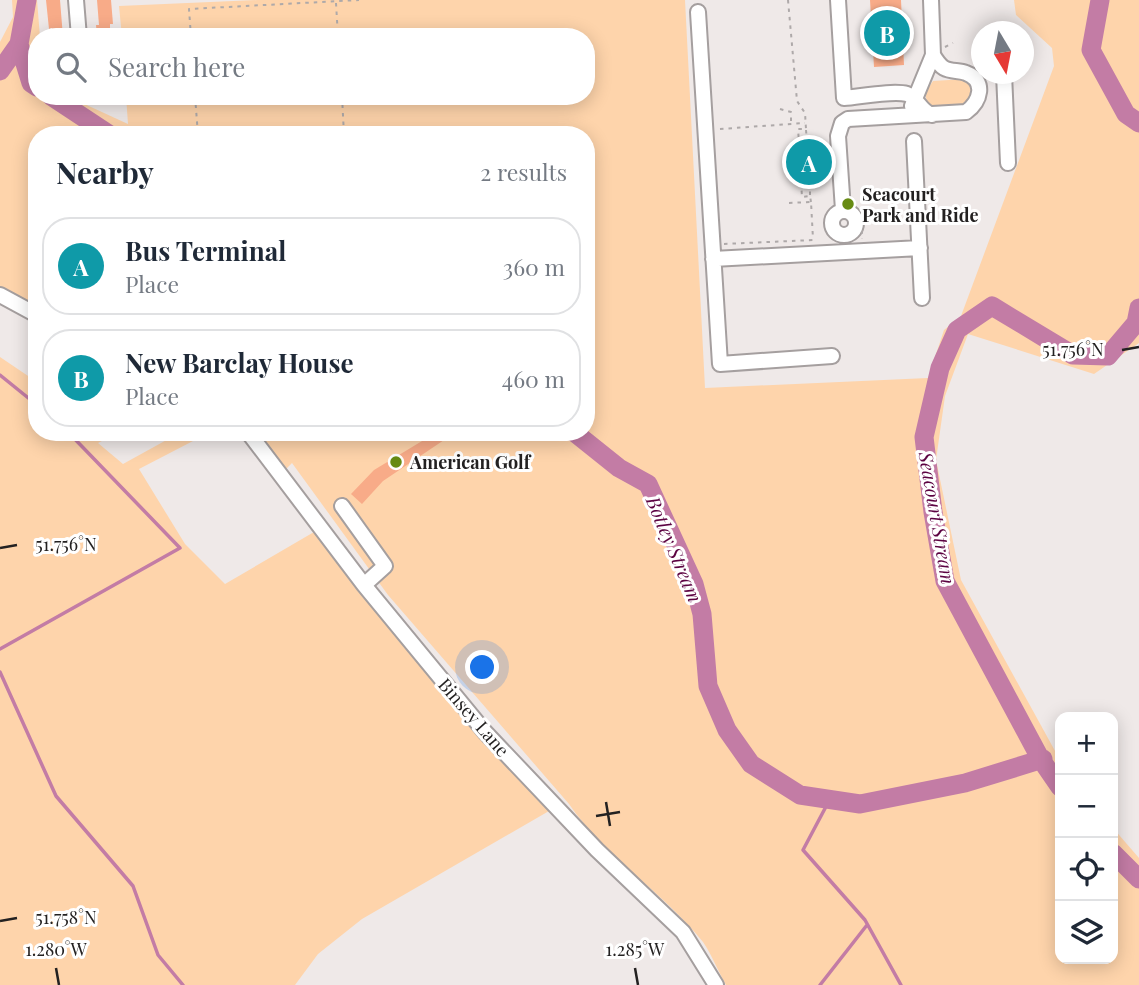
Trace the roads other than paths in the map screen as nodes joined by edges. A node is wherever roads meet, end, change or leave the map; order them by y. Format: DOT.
graph roads {
  1 [pos="76,0"];
  2 [pos="838,0"];
  3 [pos="930,0"];
  4 [pos="698,12"];
  5 [pos="78,28"];
  6 [pos="933,55"];
  7 [pos="1005,84"];
  8 [pos="1005,91"];
  9 [pos="980,92"];
  10 [pos="915,100"];
  11 [pos="932,115"];
  12 [pos="899,116"];
  13 [pos="914,141"];
  14 [pos="1008,163"];
  15 [pos="843,210"];
  16 [pos="920,248"];
  17 [pos="713,252"];
  18 [pos="0,295"];
  19 [pos="922,298"];
  20 [pos="28,310"];
  21 [pos="832,356"];
  22 [pos="255,441"];
  23 [pos="342,506"];
  24 [pos="364,585"];
  25 [pos="716,985"];
  1 -- 5 [label="street"];
  2 -- 10 [label="street"];
  3 -- 6 [label="street"];
  4 -- 17 [label="street"];
  6 -- 9 [label="street"];
  6 -- 10 [label="street"];
  7 -- 8 [label="street"];
  8 -- 9 [label="street"];
  8 -- 14 [label="street"];
  9 -- 11 [label="street"];
  10 -- 11 [label="street"];
  10 -- 12 [label="street"];
  11 -- 12 [label="street"];
  12 -- 15 [label="street"];
  13 -- 16 [label="street"];
  15 -- 15 [label="street"];
  16 -- 17 [label="street"];
  16 -- 19 [label="street"];
  17 -- 21 [label="street"];
  18 -- 20 [label="street"];
  22 -- 24 [label="street, Binsey Lane"];
  23 -- 24 [label="street"];
  24 -- 25 [label="street, Binsey Lane"];
}
